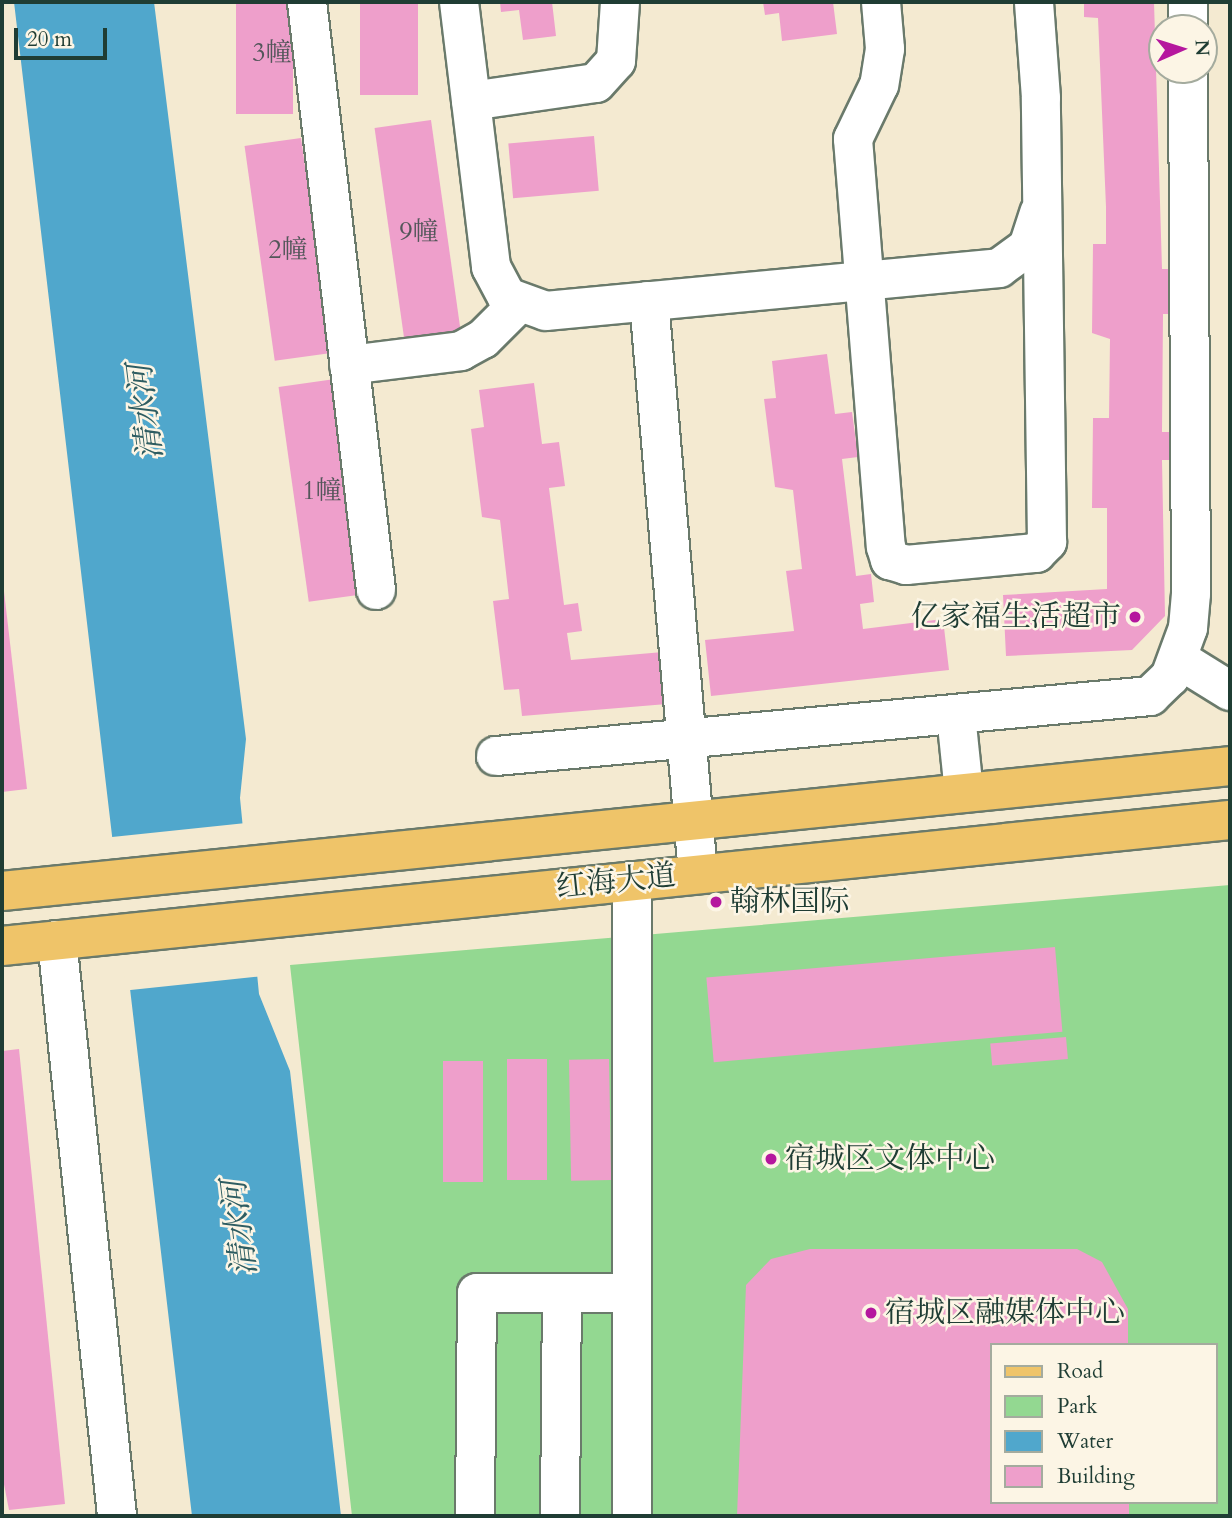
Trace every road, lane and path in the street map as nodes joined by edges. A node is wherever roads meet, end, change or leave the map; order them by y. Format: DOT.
graph roads {
  1 [pos="307,2"];
  2 [pos="459,2"];
  3 [pos="620,2"];
  4 [pos="881,2"];
  5 [pos="1034,2"];
  6 [pos="1188,84"];
  7 [pos="471,101"];
  8 [pos="1042,204"];
  9 [pos="863,281"];
  10 [pos="649,301"];
  11 [pos="520,302"];
  12 [pos="349,365"];
  13 [pos="376,590"];
  14 [pos="1180,660"];
  15 [pos="1230,691"];
  16 [pos="956,715"];
  17 [pos="687,742"];
  18 [pos="496,756"];
  19 [pos="1230,766"];
  20 [pos="964,793"];
  21 [pos="1230,820"];
  22 [pos="694,821"];
  23 [pos="698,874"];
  24 [pos="632,880"];
  25 [pos="2,891"];
  26 [pos="57,940"];
  27 [pos="2,946"];
  28 [pos="562,1293"];
  29 [pos="632,1293"];
  30 [pos="117,1516"];
  31 [pos="475,1516"];
  32 [pos="559,1516"];
  33 [pos="632,1516"];
  1 -- 12 [label="lane"];
  2 -- 7 [label="lane"];
  3 -- 7 [label="lane"];
  4 -- 9 [label="lane"];
  5 -- 8 [label="lane"];
  6 -- 14 [label="lane"];
  7 -- 11 [label="lane"];
  8 -- 9 [label="lane"];
  8 -- 9 [label="lane"];
  9 -- 10 [label="lane"];
  10 -- 11 [label="lane"];
  10 -- 17 [label="lane"];
  11 -- 12 [label="lane"];
  12 -- 13 [label="lane"];
  14 -- 15 [label="lane"];
  14 -- 16 [label="lane"];
  16 -- 17 [label="lane"];
  16 -- 20 [label="lane"];
  17 -- 18 [label="lane"];
  17 -- 22 [label="lane"];
  19 -- 20 [label="main road, 红海大道"];
  20 -- 22 [label="main road, 红海大道"];
  21 -- 23 [label="main road, 红海大道"];
  22 -- 23 [label="lane"];
  22 -- 25 [label="main road, 红海大道"];
  23 -- 24 [label="main road, 红海大道"];
  24 -- 26 [label="main road, 红海大道"];
  24 -- 29 [label="lane"];
  26 -- 27 [label="main road, 红海大道"];
  26 -- 30 [label="lane"];
  28 -- 29 [label="lane"];
  28 -- 31 [label="lane"];
  28 -- 32 [label="lane"];
  29 -- 33 [label="lane"];
}
